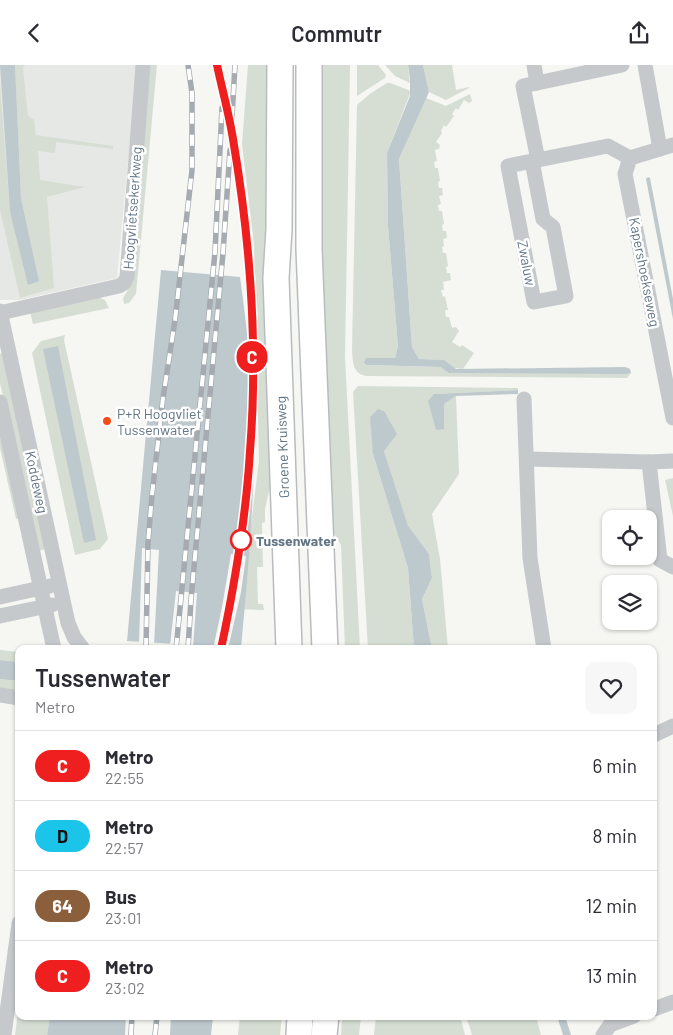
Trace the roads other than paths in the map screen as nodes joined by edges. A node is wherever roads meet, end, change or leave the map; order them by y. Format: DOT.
graph roads {
  1 [pos="144,65"];
  2 [pos="280,65"];
  3 [pos="309,65"];
  4 [pos="534,65"];
  5 [pos="622,65"];
  6 [pos="645,65"];
  7 [pos="537,83"];
  8 [pos="667,147"];
  9 [pos="630,159"];
  10 [pos="535,160"];
  11 [pos="0,312"];
  12 [pos="524,399"];
  13 [pos="0,402"];
  14 [pos="673,418"];
  15 [pos="527,459"];
  16 [pos="673,461"];
  17 [pos="649,463"];
  18 [pos="673,567"];
  19 [pos="60,584"];
  20 [pos="40,588"];
  21 [pos="0,597"];
  22 [pos="64,602"];
  23 [pos="44,606"];
  24 [pos="0,616"];
  25 [pos="53,645"];
  26 [pos="80,645"];
  27 [pos="289,645"];
  28 [pos="325,645"];
  29 [pos="543,645"];
  30 [pos="0,695"];
  31 [pos="15,697"];
  32 [pos="673,726"];
  33 [pos="657,734"];
  34 [pos="15,953"];
  35 [pos="673,1002"];
  36 [pos="657,1008"];
  37 [pos="300,1020"];
  38 [pos="326,1020"];
  39 [pos="623,1020"];
  40 [pos="4,1035"];
  41 [pos="299,1035"];
  42 [pos="324,1035"];
  43 [pos="602,1035"];
  1 -- 11 [label="street, Hoogvlietsekerkweg"];
  2 -- 27 [label="main road, Groene Kruisweg"];
  3 -- 28 [label="main road"];
  4 -- 7 [label="street"];
  5 -- 7 [label="street"];
  6 -- 8 [label="street"];
  7 -- 10 [label="street, Zwaluw"];
  8 -- 9 [label="street"];
  9 -- 10 [label="street, Zwaluw"];
  9 -- 14 [label="street, Kapershoekseweg"];
  10 -- 10 [label="street, Zwaluw"];
  11 -- 19 [label="street, Koddeweg"];
  12 -- 15 [label="street"];
  13 -- 20 [label="street, Koddeweg"];
  15 -- 17 [label="street"];
  15 -- 29 [label="street"];
  16 -- 17 [label="street"];
  17 -- 18 [label="street"];
  19 -- 20 [label="street"];
  19 -- 22 [label="street, Koddeweg"];
  20 -- 21 [label="street"];
  20 -- 23 [label="street, Koddeweg"];
  22 -- 23 [label="street"];
  22 -- 26 [label="street, Koddeweg"];
  23 -- 24 [label="street"];
  23 -- 25 [label="street, Koddeweg"];
  30 -- 31 [label="street"];
  32 -- 33 [label="street"];
  34 -- 40 [label="street"];
  35 -- 36 [label="street"];
  37 -- 41 [label="main road"];
  38 -- 42 [label="main road"];
  39 -- 43 [label="street"];
}
